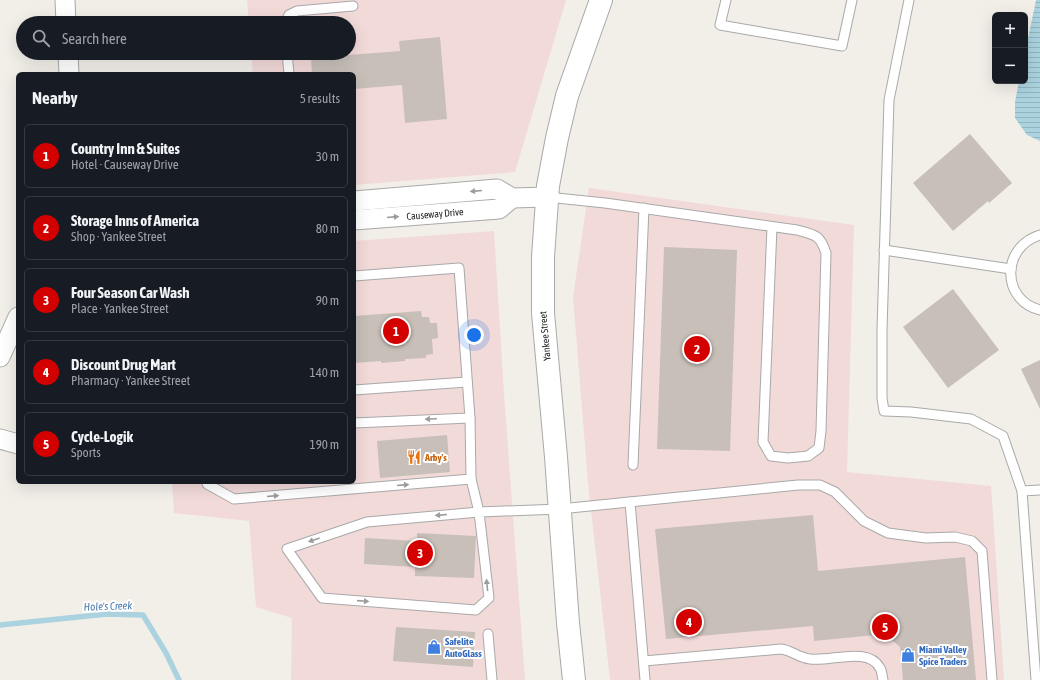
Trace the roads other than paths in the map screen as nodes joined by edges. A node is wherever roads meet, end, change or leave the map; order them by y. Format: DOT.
graph roads {
  1 [pos="65,0"];
  2 [pos="602,0"];
  3 [pos="726,0"];
  4 [pos="852,0"];
  5 [pos="909,0"];
  6 [pos="353,6"];
  7 [pos="66,16"];
  8 [pos="288,16"];
  9 [pos="68,60"];
  10 [pos="287,60"];
  11 [pos="69,72"];
  12 [pos="288,72"];
  13 [pos="548,197"];
  14 [pos="512,198"];
  15 [pos="356,201"];
  16 [pos="644,208"];
  17 [pos="356,220"];
  18 [pos="772,227"];
  19 [pos="1040,235"];
  20 [pos="884,250"];
  21 [pos="1011,268"];
  22 [pos="356,276"];
  23 [pos="1040,310"];
  24 [pos="16,321"];
  25 [pos="0,357"];
  26 [pos="467,382"];
  27 [pos="356,390"];
  28 [pos="470,418"];
  29 [pos="356,423"];
  30 [pos="0,439"];
  31 [pos="16,443"];
  32 [pos="633,465"];
  33 [pos="471,479"];
  34 [pos="207,484"];
  35 [pos="1040,490"];
  36 [pos="1022,491"];
  37 [pos="630,502"];
  38 [pos="560,509"];
  39 [pos="480,512"];
  40 [pos="1036,632"];
  41 [pos="488,634"];
  42 [pos="644,661"];
  43 [pos="492,680"];
  44 [pos="574,680"];
  45 [pos="645,680"];
  46 [pos="882,680"];
  47 [pos="992,680"];
  48 [pos="1036,680"];
  1 -- 7 [label="street"];
  2 -- 13 [label="street, Yankee Street"];
  3 -- 4 [label="lane"];
  5 -- 20 [label="lane"];
  6 -- 8 [label="lane"];
  9 -- 11 [label="street"];
  10 -- 12 [label="lane"];
  13 -- 14 [label="street, Causeway Drive"];
  13 -- 16 [label="lane"];
  13 -- 38 [label="street, Yankee Street"];
  14 -- 15 [label="street, Causeway Drive, one-way"];
  17 -- 14 [label="street, Causeway Drive, one-way"];
  16 -- 18 [label="lane"];
  16 -- 32 [label="lane"];
  18 -- 18 [label="lane"];
  19 -- 21 [label="lane"];
  20 -- 21 [label="lane"];
  20 -- 36 [label="lane"];
  21 -- 23 [label="lane"];
  22 -- 26 [label="lane"];
  24 -- 25 [label="street"];
  26 -- 27 [label="lane"];
  26 -- 28 [label="lane"];
  28 -- 29 [label="lane, one-way"];
  28 -- 33 [label="lane"];
  30 -- 31 [label="street"];
  34 -- 33 [label="lane, one-way"];
  33 -- 39 [label="lane"];
  35 -- 36 [label="lane"];
  36 -- 40 [label="lane"];
  37 -- 38 [label="lane"];
  37 -- 42 [label="lane"];
  37 -- 47 [label="lane"];
  38 -- 39 [label="lane"];
  38 -- 44 [label="street, Yankee Street"];
  39 -- 39 [label="lane, one-way"];
  40 -- 48 [label="lane"];
  41 -- 43 [label="lane"];
  42 -- 45 [label="lane"];
  42 -- 46 [label="lane"];
}
